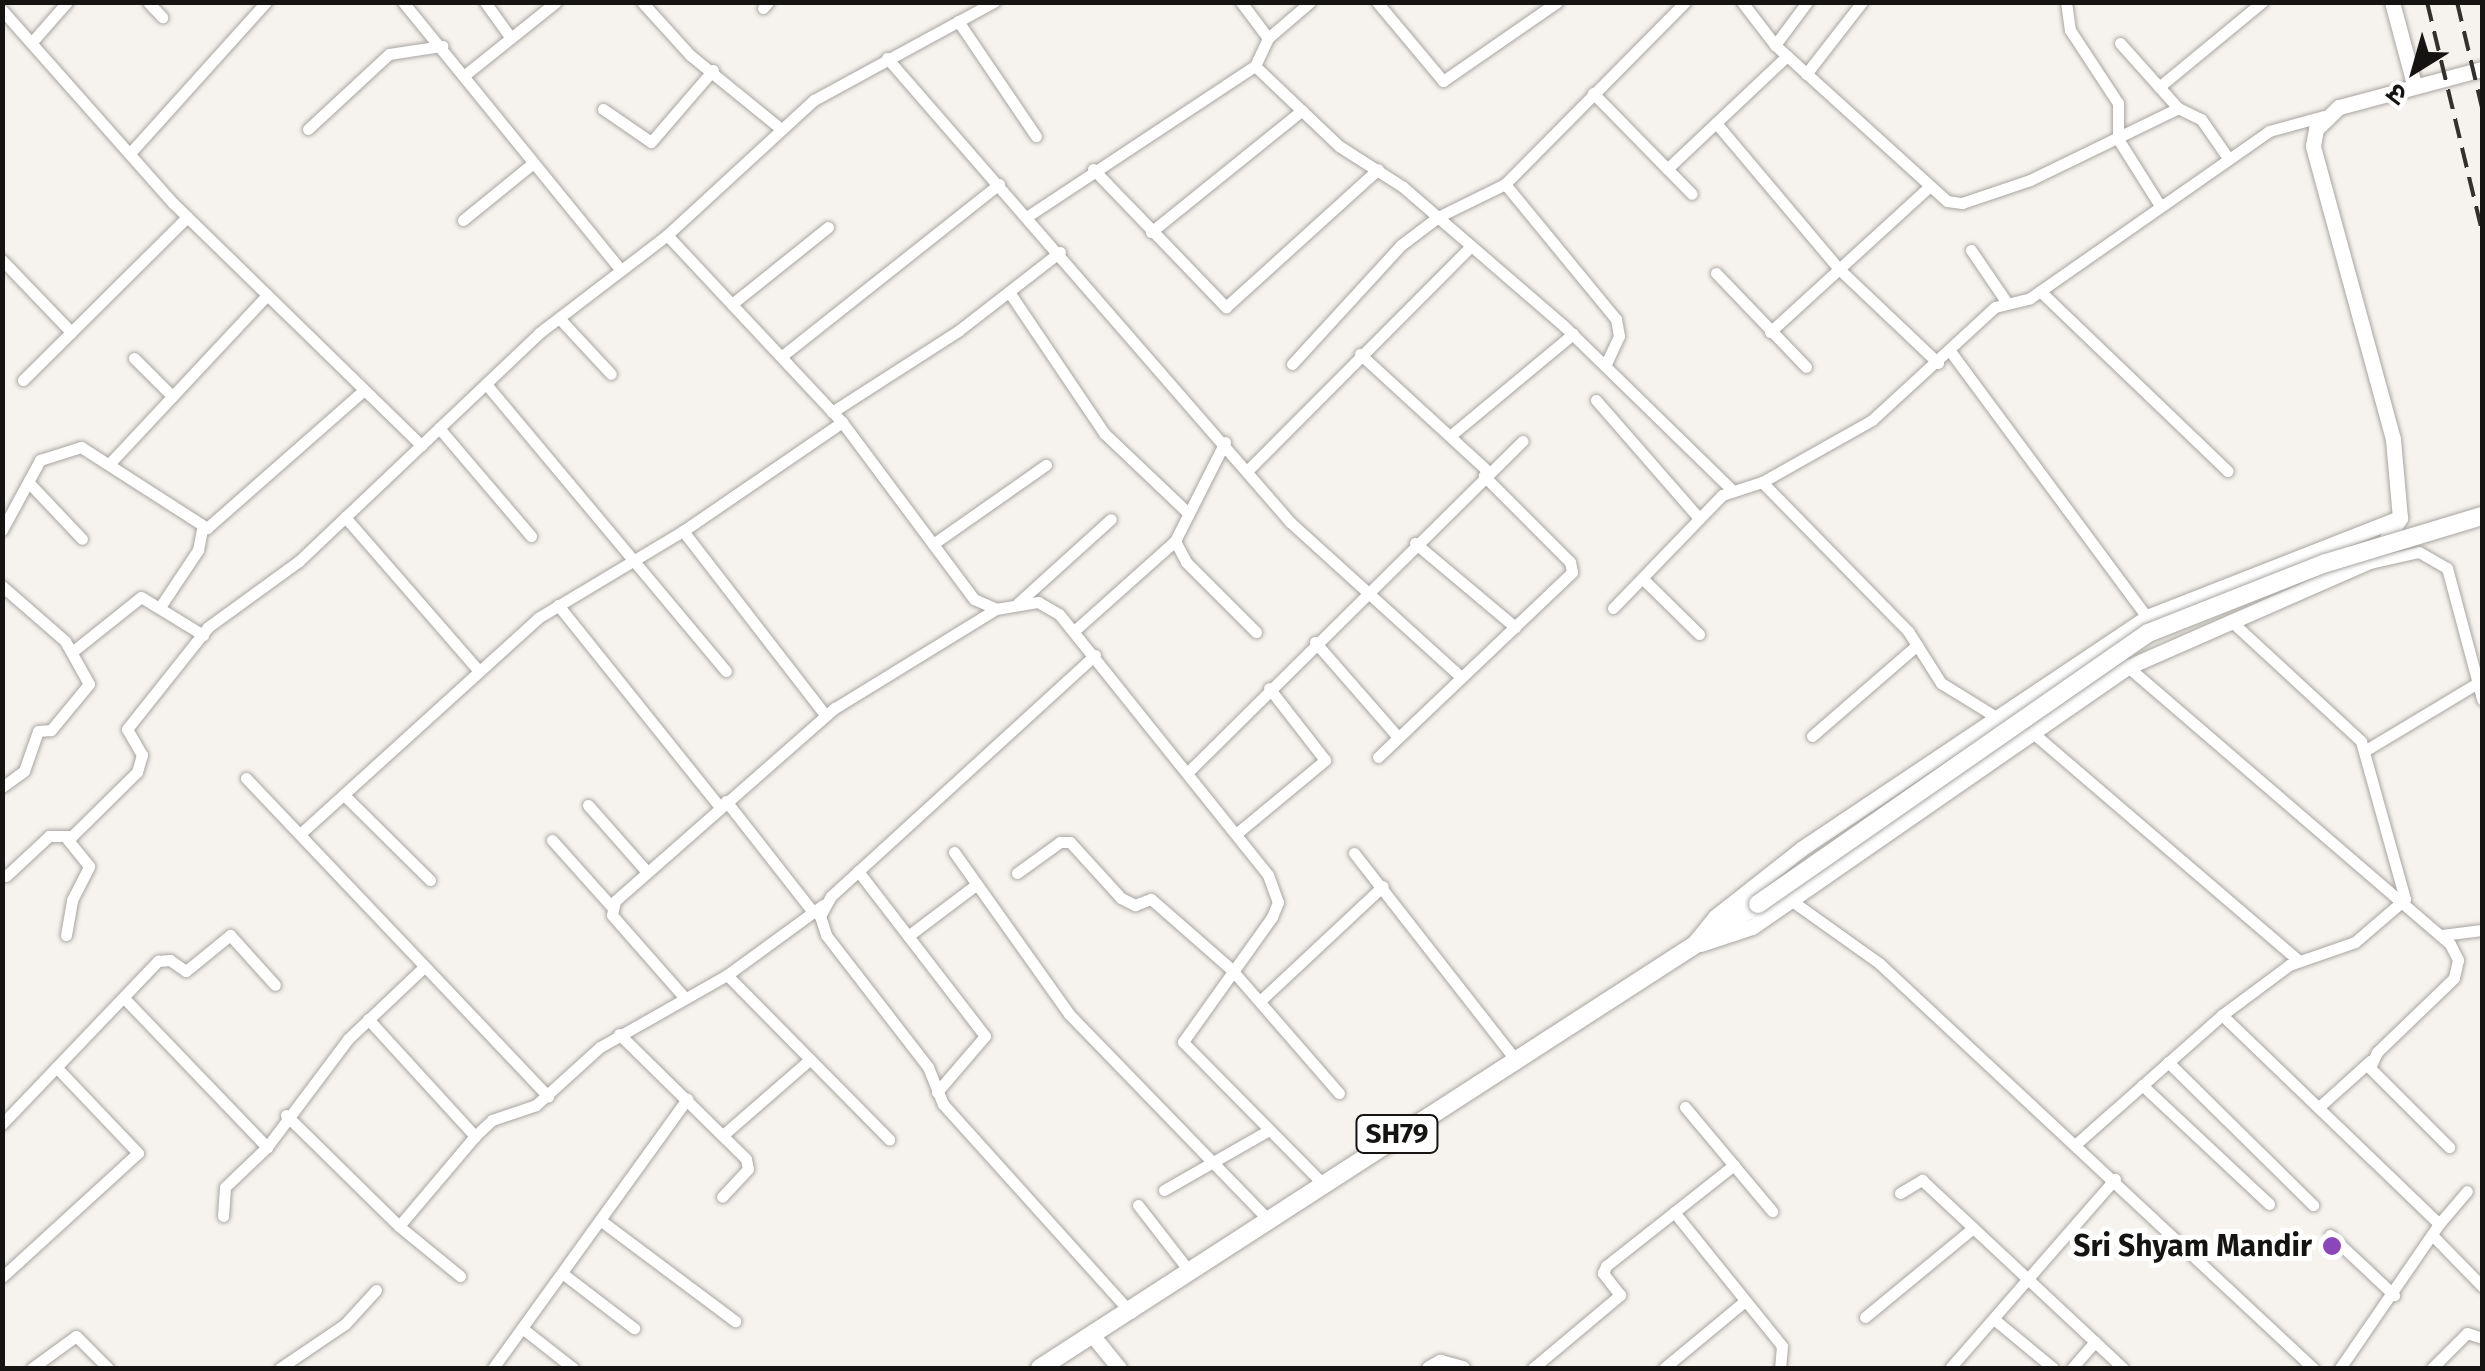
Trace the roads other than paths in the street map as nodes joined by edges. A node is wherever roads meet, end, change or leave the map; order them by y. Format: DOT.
graph roads {
  1 [pos="67,2"];
  2 [pos="148,2"];
  3 [pos="266,2"];
  4 [pos="402,2"];
  5 [pos="485,2"];
  6 [pos="556,2"];
  7 [pos="661,2"];
  8 [pos="994,2"];
  9 [pos="1241,2"];
  10 [pos="1310,2"];
  11 [pos="1377,2"];
  12 [pos="1557,2"];
  13 [pos="1685,2"];
  14 [pos="1742,2"];
  15 [pos="1807,2"];
  16 [pos="1862,2"];
  17 [pos="2066,2"];
  18 [pos="2262,2"];
  19 [pos="2392,2"];
  20 [pos="646,8"];
  21 [pos="2,10"];
  22 [pos="162,17"];
  23 [pos="958,21"];
  24 [pos="512,38"];
  25 [pos="1268,38"];
  26 [pos="32,42"];
  27 [pos="2120,43"];
  28 [pos="1776,45"];
  29 [pos="442,46"];
  30 [pos="1788,56"];
  31 [pos="887,58"];
  32 [pos="1255,66"];
  33 [pos="2482,68"];
  34 [pos="713,70"];
  35 [pos="466,74"];
  36 [pos="1806,74"];
  37 [pos="2414,84"];
  38 [pos="2160,87"];
  39 [pos="1593,94"];
  40 [pos="2178,108"];
  41 [pos="604,109"];
  42 [pos="1302,110"];
  43 [pos="2324,116"];
  44 [pos="1716,123"];
  45 [pos="308,129"];
  46 [pos="781,130"];
  47 [pos="1036,136"];
  48 [pos="2118,139"];
  49 [pos="131,152"];
  50 [pos="2228,158"];
  51 [pos="532,164"];
  52 [pos="1092,168"];
  53 [pos="1378,169"];
  54 [pos="1667,169"];
  55 [pos="999,184"];
  56 [pos="1505,184"];
  57 [pos="1929,186"];
  58 [pos="1692,194"];
  59 [pos="2159,204"];
  60 [pos="1028,216"];
  61 [pos="187,217"];
  62 [pos="1438,217"];
  63 [pos="463,220"];
  64 [pos="828,227"];
  65 [pos="1151,232"];
  66 [pos="667,235"];
  67 [pos="1471,246"];
  68 [pos="1971,250"];
  69 [pos="1060,252"];
  70 [pos="2,260"];
  71 [pos="1838,268"];
  72 [pos="621,270"];
  73 [pos="1716,273"];
  74 [pos="2040,291"];
  75 [pos="1009,292"];
  76 [pos="267,295"];
  77 [pos="2007,303"];
  78 [pos="732,304"];
  79 [pos="559,318"];
  80 [pos="71,332"];
  81 [pos="1770,332"];
  82 [pos="1573,334"];
  83 [pos="1950,352"];
  84 [pos="1360,354"];
  85 [pos="782,356"];
  86 [pos="134,358"];
  87 [pos="1938,363"];
  88 [pos="1292,364"];
  89 [pos="1605,366"];
  90 [pos="1806,366"];
  91 [pos="611,374"];
  92 [pos="23,380"];
  93 [pos="486,384"];
  94 [pos="364,390"];
  95 [pos="172,396"];
  96 [pos="1596,400"];
  97 [pos="837,417"];
  98 [pos="440,428"];
  99 [pos="1450,436"];
  100 [pos="1522,441"];
  101 [pos="1225,442"];
  102 [pos="421,445"];
  103 [pos="110,463"];
  104 [pos="1046,466"];
  105 [pos="1247,471"];
  106 [pos="2228,471"];
  107 [pos="1486,474"];
  108 [pos="1762,482"];
  109 [pos="30,485"];
  110 [pos="1732,490"];
  111 [pos="1187,512"];
  112 [pos="2482,516"];
  113 [pos="345,518"];
  114 [pos="1699,518"];
  115 [pos="2400,518"];
  116 [pos="1111,519"];
  117 [pos="2,530"];
  118 [pos="202,530"];
  119 [pos="682,531"];
  120 [pos="531,536"];
  121 [pos="82,539"];
  122 [pos="1174,541"];
  123 [pos="1414,543"];
  124 [pos="933,544"];
  125 [pos="635,560"];
  126 [pos="2370,563"];
  127 [pos="1642,578"];
  128 [pos="2,586"];
  129 [pos="1367,589"];
  130 [pos="558,606"];
  131 [pos="1016,606"];
  132 [pos="160,607"];
  133 [pos="1612,608"];
  134 [pos="996,609"];
  135 [pos="2147,618"];
  136 [pos="2230,620"];
  137 [pos="1515,627"];
  138 [pos="1074,631"];
  139 [pos="1256,632"];
  140 [pos="1699,634"];
  141 [pos="203,635"];
  142 [pos="1314,642"];
  143 [pos="1917,645"];
  144 [pos="72,652"];
  145 [pos="1094,655"];
  146 [pos="2128,667"];
  147 [pos="478,670"];
  148 [pos="726,671"];
  149 [pos="1461,677"];
  150 [pos="2479,682"];
  151 [pos="1269,688"];
  152 [pos="2482,699"];
  153 [pos="826,715"];
  154 [pos="1996,717"];
  155 [pos="2034,733"];
  156 [pos="1398,736"];
  157 [pos="1812,736"];
  158 [pos="2366,750"];
  159 [pos="1378,757"];
  160 [pos="1187,772"];
  161 [pos="246,778"];
  162 [pos="2,786"];
  163 [pos="344,794"];
  164 [pos="723,804"];
  165 [pos="588,806"];
  166 [pos="300,834"];
  167 [pos="1236,834"];
  168 [pos="66,838"];
  169 [pos="552,840"];
  170 [pos="954,852"];
  171 [pos="1354,853"];
  172 [pos="858,871"];
  173 [pos="647,872"];
  174 [pos="1017,873"];
  175 [pos="6,876"];
  176 [pos="430,880"];
  177 [pos="1383,886"];
  178 [pos="973,887"];
  179 [pos="2404,899"];
  180 [pos="1792,900"];
  181 [pos="612,906"];
  182 [pos="818,909"];
  183 [pos="2482,930"];
  184 [pos="66,935"];
  185 [pos="2442,935"];
  186 [pos="908,936"];
  187 [pos="1690,946"];
  188 [pos="2298,961"];
  189 [pos="424,967"];
  190 [pos="1232,970"];
  191 [pos="727,975"];
  192 [pos="275,985"];
  193 [pos="124,998"];
  194 [pos="684,998"];
  195 [pos="1260,1001"];
  196 [pos="2222,1014"];
  197 [pos="368,1018"];
  198 [pos="619,1034"];
  199 [pos="1516,1058"];
  200 [pos="2370,1061"];
  201 [pos="808,1062"];
  202 [pos="2168,1062"];
  203 [pos="56,1068"];
  204 [pos="2142,1085"];
  205 [pos="937,1092"];
  206 [pos="1339,1093"];
  207 [pos="548,1096"];
  208 [pos="687,1100"];
  209 [pos="1685,1107"];
  210 [pos="2320,1108"];
  211 [pos="286,1114"];
  212 [pos="2,1124"];
  213 [pos="1269,1130"];
  214 [pos="475,1136"];
  215 [pos="724,1136"];
  216 [pos="888,1139"];
  217 [pos="2076,1144"];
  218 [pos="2449,1146"];
  219 [pos="267,1147"];
  220 [pos="1211,1163"];
  221 [pos="1734,1166"];
  222 [pos="2115,1179"];
  223 [pos="1322,1183"];
  224 [pos="1164,1190"];
  225 [pos="2467,1191"];
  226 [pos="1900,1193"];
  227 [pos="722,1197"];
  228 [pos="1138,1204"];
  229 [pos="2269,1204"];
  230 [pos="2312,1204"];
  231 [pos="1772,1211"];
  232 [pos="1674,1212"];
  233 [pos="224,1216"];
  234 [pos="600,1220"];
  235 [pos="1268,1220"];
  236 [pos="2439,1224"];
  237 [pos="399,1226"];
  238 [pos="1973,1228"];
  239 [pos="2330,1235"];
  240 [pos="2434,1237"];
  241 [pos="1190,1272"];
  242 [pos="562,1273"];
  243 [pos="460,1276"];
  244 [pos="2,1277"];
  245 [pos="2030,1282"];
  246 [pos="2482,1286"];
  247 [pos="376,1290"];
  248 [pos="2394,1295"];
  249 [pos="1745,1301"];
  250 [pos="1130,1313"];
  251 [pos="1865,1316"];
  252 [pos="1995,1320"];
  253 [pos="735,1322"];
  254 [pos="522,1328"];
  255 [pos="634,1328"];
  256 [pos="1094,1336"];
  257 [pos="2482,1338"];
  258 [pos="2095,1342"];
  259 [pos="32,1368"];
  260 [pos="108,1368"];
  261 [pos="280,1368"];
  262 [pos="493,1368"];
  263 [pos="572,1368"];
  264 [pos="1040,1368"];
  265 [pos="1119,1368"];
  266 [pos="1429,1368"];
  267 [pos="1462,1368"];
  268 [pos="1533,1368"];
  269 [pos="1664,1368"];
  270 [pos="1780,1368"];
  271 [pos="1950,1368"];
  272 [pos="2053,1368"];
  273 [pos="2072,1368"];
  274 [pos="2122,1368"];
  275 [pos="2313,1368"];
  276 [pos="2340,1368"];
  277 [pos="2432,1368"];
  1 -- 26 [label="street"];
  2 -- 22 [label="street"];
  3 -- 49 [label="street"];
  4 -- 29 [label="street"];
  5 -- 24 [label="street"];
  6 -- 24 [label="street"];
  7 -- 20 [label="street"];
  8 -- 23 [label="street"];
  9 -- 25 [label="street"];
  10 -- 25 [label="street"];
  11 -- 12 [label="street"];
  13 -- 39 [label="street"];
  14 -- 28 [label="street"];
  15 -- 28 [label="street"];
  16 -- 36 [label="street"];
  17 -- 48 [label="street"];
  18 -- 38 [label="street"];
  19 -- 37 [label="main road"];
  20 -- 34 [label="street"];
  21 -- 26 [label="street"];
  23 -- 31 [label="street"];
  23 -- 47 [label="street"];
  24 -- 35 [label="street"];
  25 -- 32 [label="street"];
  26 -- 49 [label="street"];
  27 -- 38 [label="street"];
  28 -- 30 [label="street"];
  29 -- 35 [label="street"];
  29 -- 45 [label="street"];
  30 -- 36 [label="street"];
  30 -- 44 [label="street"];
  31 -- 46 [label="street"];
  31 -- 55 [label="street"];
  32 -- 42 [label="street"];
  32 -- 52 [label="street"];
  33 -- 37 [label="main road"];
  34 -- 41 [label="street"];
  34 -- 46 [label="street"];
  35 -- 51 [label="street"];
  36 -- 57 [label="street"];
  37 -- 43 [label="main road"];
  38 -- 40 [label="street"];
  39 -- 54 [label="street"];
  39 -- 56 [label="street"];
  40 -- 48 [label="street"];
  40 -- 50 [label="street"];
  42 -- 53 [label="street"];
  42 -- 65 [label="street"];
  43 -- 50 [label="street"];
  43 -- 115 [label="main road"];
  44 -- 54 [label="street"];
  44 -- 71 [label="street"];
  46 -- 66 [label="street"];
  48 -- 57 [label="street"];
  48 -- 59 [label="street"];
  49 -- 61 [label="street"];
  50 -- 59 [label="street"];
  51 -- 63 [label="street"];
  51 -- 72 [label="street"];
  52 -- 60 [label="street"];
  52 -- 65 [label="street"];
  53 -- 62 [label="street"];
  53 -- 65 [label="street"];
  54 -- 58 [label="street"];
  55 -- 60 [label="street"];
  55 -- 85 [label="street"];
  56 -- 62 [label="street"];
  56 -- 89 [label="street"];
  57 -- 71 [label="street"];
  59 -- 74 [label="street"];
  60 -- 69 [label="street"];
  61 -- 76 [label="street"];
  61 -- 80 [label="street"];
  62 -- 67 [label="street"];
  62 -- 88 [label="street"];
  64 -- 78 [label="street"];
  66 -- 72 [label="street"];
  66 -- 78 [label="street"];
  67 -- 82 [label="street"];
  67 -- 84 [label="street"];
  68 -- 77 [label="street"];
  69 -- 75 [label="street"];
  69 -- 101 [label="street"];
  70 -- 80 [label="street"];
  71 -- 81 [label="street"];
  71 -- 87 [label="street"];
  72 -- 79 [label="street"];
  73 -- 81 [label="street"];
  74 -- 77 [label="street"];
  74 -- 106 [label="street"];
  75 -- 97 [label="street"];
  75 -- 111 [label="street"];
  76 -- 94 [label="street"];
  76 -- 95 [label="street"];
  77 -- 83 [label="street"];
  78 -- 85 [label="street"];
  79 -- 91 [label="street"];
  79 -- 93 [label="street"];
  80 -- 92 [label="street"];
  81 -- 90 [label="street"];
  82 -- 89 [label="street"];
  82 -- 99 [label="street"];
  83 -- 87 [label="street"];
  83 -- 135 [label="street"];
  84 -- 99 [label="street"];
  84 -- 105 [label="street"];
  85 -- 97 [label="street"];
  86 -- 95 [label="street"];
  87 -- 108 [label="street"];
  89 -- 110 [label="street"];
  93 -- 98 [label="street"];
  93 -- 125 [label="street"];
  94 -- 102 [label="street"];
  94 -- 118 [label="street"];
  95 -- 103 [label="street"];
  96 -- 114 [label="street"];
  97 -- 119 [label="street"];
  97 -- 124 [label="street"];
  98 -- 102 [label="street"];
  98 -- 120 [label="street"];
  99 -- 107 [label="street"];
  100 -- 107 [label="street"];
  101 -- 105 [label="street"];
  101 -- 111 [label="street"];
  102 -- 113 [label="street"];
  103 -- 109 [label="street"];
  103 -- 118 [label="street"];
  104 -- 124 [label="street"];
  105 -- 129 [label="street"];
  107 -- 123 [label="street"];
  107 -- 137 [label="street"];
  108 -- 110 [label="street"];
  108 -- 143 [label="street"];
  109 -- 117 [label="street"];
  109 -- 121 [label="street"];
  110 -- 114 [label="street"];
  111 -- 122 [label="street"];
  112 -- 187 [label="main road, SH79, bridge"];
  113 -- 141 [label="street"];
  113 -- 147 [label="street"];
  114 -- 127 [label="street"];
  115 -- 126 [label="main road"];
  115 -- 135 [label="main road, SH79"];
  116 -- 131 [label="street"];
  118 -- 132 [label="street"];
  119 -- 125 [label="street"];
  119 -- 153 [label="street"];
  122 -- 138 [label="street"];
  122 -- 139 [label="street"];
  123 -- 129 [label="street"];
  123 -- 137 [label="street"];
  124 -- 134 [label="street"];
  125 -- 130 [label="street"];
  125 -- 148 [label="street"];
  126 -- 136 [label="main road, SH79"];
  126 -- 150 [label="street"];
  127 -- 133 [label="street"];
  127 -- 140 [label="street"];
  128 -- 144 [label="street"];
  129 -- 142 [label="street"];
  129 -- 149 [label="street"];
  130 -- 147 [label="street"];
  130 -- 164 [label="street"];
  131 -- 134 [label="street"];
  131 -- 138 [label="street"];
  132 -- 141 [label="street"];
  132 -- 144 [label="street"];
  134 -- 153 [label="street"];
  135 -- 154 [label="main road, SH79"];
  136 -- 146 [label="main road, SH79"];
  136 -- 158 [label="street"];
  137 -- 149 [label="street"];
  138 -- 145 [label="street"];
  141 -- 168 [label="street"];
  142 -- 151 [label="street"];
  142 -- 156 [label="street"];
  143 -- 154 [label="street"];
  143 -- 157 [label="street"];
  144 -- 162 [label="street"];
  145 -- 160 [label="street"];
  145 -- 172 [label="street"];
  146 -- 155 [label="main road, SH79"];
  146 -- 179 [label="street"];
  147 -- 163 [label="street"];
  149 -- 156 [label="street"];
  150 -- 152 [label="street"];
  150 -- 158 [label="street"];
  151 -- 160 [label="street"];
  151 -- 167 [label="street"];
  153 -- 164 [label="street"];
  154 -- 187 [label="main road, SH79"];
  155 -- 180 [label="main road, SH79"];
  155 -- 188 [label="street"];
  156 -- 159 [label="street"];
  158 -- 179 [label="street"];
  160 -- 167 [label="street"];
  161 -- 166 [label="street"];
  163 -- 166 [label="street"];
  163 -- 176 [label="street"];
  164 -- 173 [label="street"];
  164 -- 182 [label="street"];
  165 -- 173 [label="street"];
  166 -- 189 [label="street"];
  167 -- 190 [label="street"];
  168 -- 175 [label="street"];
  168 -- 184 [label="street"];
  169 -- 181 [label="street"];
  170 -- 178 [label="street"];
  171 -- 177 [label="street"];
  172 -- 182 [label="street"];
  172 -- 186 [label="street"];
  173 -- 181 [label="street"];
  174 -- 190 [label="street"];
  177 -- 195 [label="street"];
  177 -- 199 [label="street"];
  178 -- 186 [label="street"];
  178 -- 220 [label="street"];
  179 -- 185 [label="street"];
  179 -- 188 [label="street"];
  180 -- 187 [label="main road, SH79"];
  180 -- 217 [label="street"];
  181 -- 194 [label="street"];
  182 -- 191 [label="street"];
  182 -- 205 [label="street"];
  183 -- 185 [label="street"];
  185 -- 200 [label="street"];
  186 -- 205 [label="street"];
  187 -- 199 [label="main road, SH79"];
  188 -- 196 [label="street"];
  189 -- 197 [label="street"];
  189 -- 207 [label="street"];
  190 -- 195 [label="street"];
  190 -- 213 [label="street"];
  191 -- 194 [label="street"];
  191 -- 201 [label="street"];
  192 -- 193 [label="street"];
  193 -- 203 [label="street"];
  193 -- 219 [label="street"];
  194 -- 198 [label="street"];
  195 -- 206 [label="street"];
  196 -- 202 [label="street"];
  196 -- 210 [label="street"];
  197 -- 211 [label="street"];
  197 -- 214 [label="street"];
  198 -- 207 [label="street"];
  198 -- 208 [label="street"];
  199 -- 223 [label="main road, SH79"];
  200 -- 210 [label="street"];
  200 -- 218 [label="street"];
  201 -- 215 [label="street"];
  201 -- 216 [label="street"];
  202 -- 204 [label="street"];
  202 -- 230 [label="street"];
  203 -- 212 [label="street"];
  203 -- 244 [label="street"];
  204 -- 217 [label="street"];
  204 -- 229 [label="street"];
  205 -- 250 [label="street"];
  207 -- 214 [label="street"];
  208 -- 215 [label="street"];
  208 -- 234 [label="street"];
  209 -- 221 [label="street"];
  210 -- 236 [label="street"];
  211 -- 219 [label="street"];
  211 -- 237 [label="street"];
  213 -- 220 [label="street"];
  213 -- 223 [label="street"];
  214 -- 237 [label="street"];
  215 -- 227 [label="street"];
  217 -- 222 [label="street"];
  219 -- 233 [label="street"];
  220 -- 224 [label="street"];
  220 -- 235 [label="street"];
  221 -- 231 [label="street"];
  221 -- 232 [label="street"];
  222 -- 245 [label="street"];
  222 -- 275 [label="street"];
  223 -- 235 [label="main road, SH79"];
  225 -- 236 [label="street"];
  226 -- 238 [label="street"];
  228 -- 241 [label="street"];
  232 -- 249 [label="street"];
  232 -- 268 [label="street"];
  234 -- 242 [label="street"];
  234 -- 253 [label="street"];
  235 -- 241 [label="main road, SH79"];
  236 -- 240 [label="street"];
  237 -- 243 [label="street"];
  238 -- 245 [label="street"];
  238 -- 251 [label="street"];
  239 -- 248 [label="street"];
  240 -- 246 [label="street"];
  240 -- 248 [label="street"];
  241 -- 250 [label="main road, SH79"];
  242 -- 254 [label="street"];
  242 -- 255 [label="street"];
  245 -- 252 [label="street"];
  245 -- 258 [label="street"];
  247 -- 261 [label="street"];
  248 -- 276 [label="street"];
  249 -- 269 [label="street"];
  249 -- 270 [label="street"];
  250 -- 256 [label="main road, SH79"];
  252 -- 271 [label="street"];
  252 -- 272 [label="street"];
  254 -- 262 [label="street"];
  254 -- 263 [label="street"];
  256 -- 264 [label="main road, SH79"];
  256 -- 265 [label="main road"];
  257 -- 277 [label="street"];
  258 -- 273 [label="street"];
  258 -- 274 [label="street"];
  259 -- 260 [label="street"];
  266 -- 267 [label="main road"];
}
